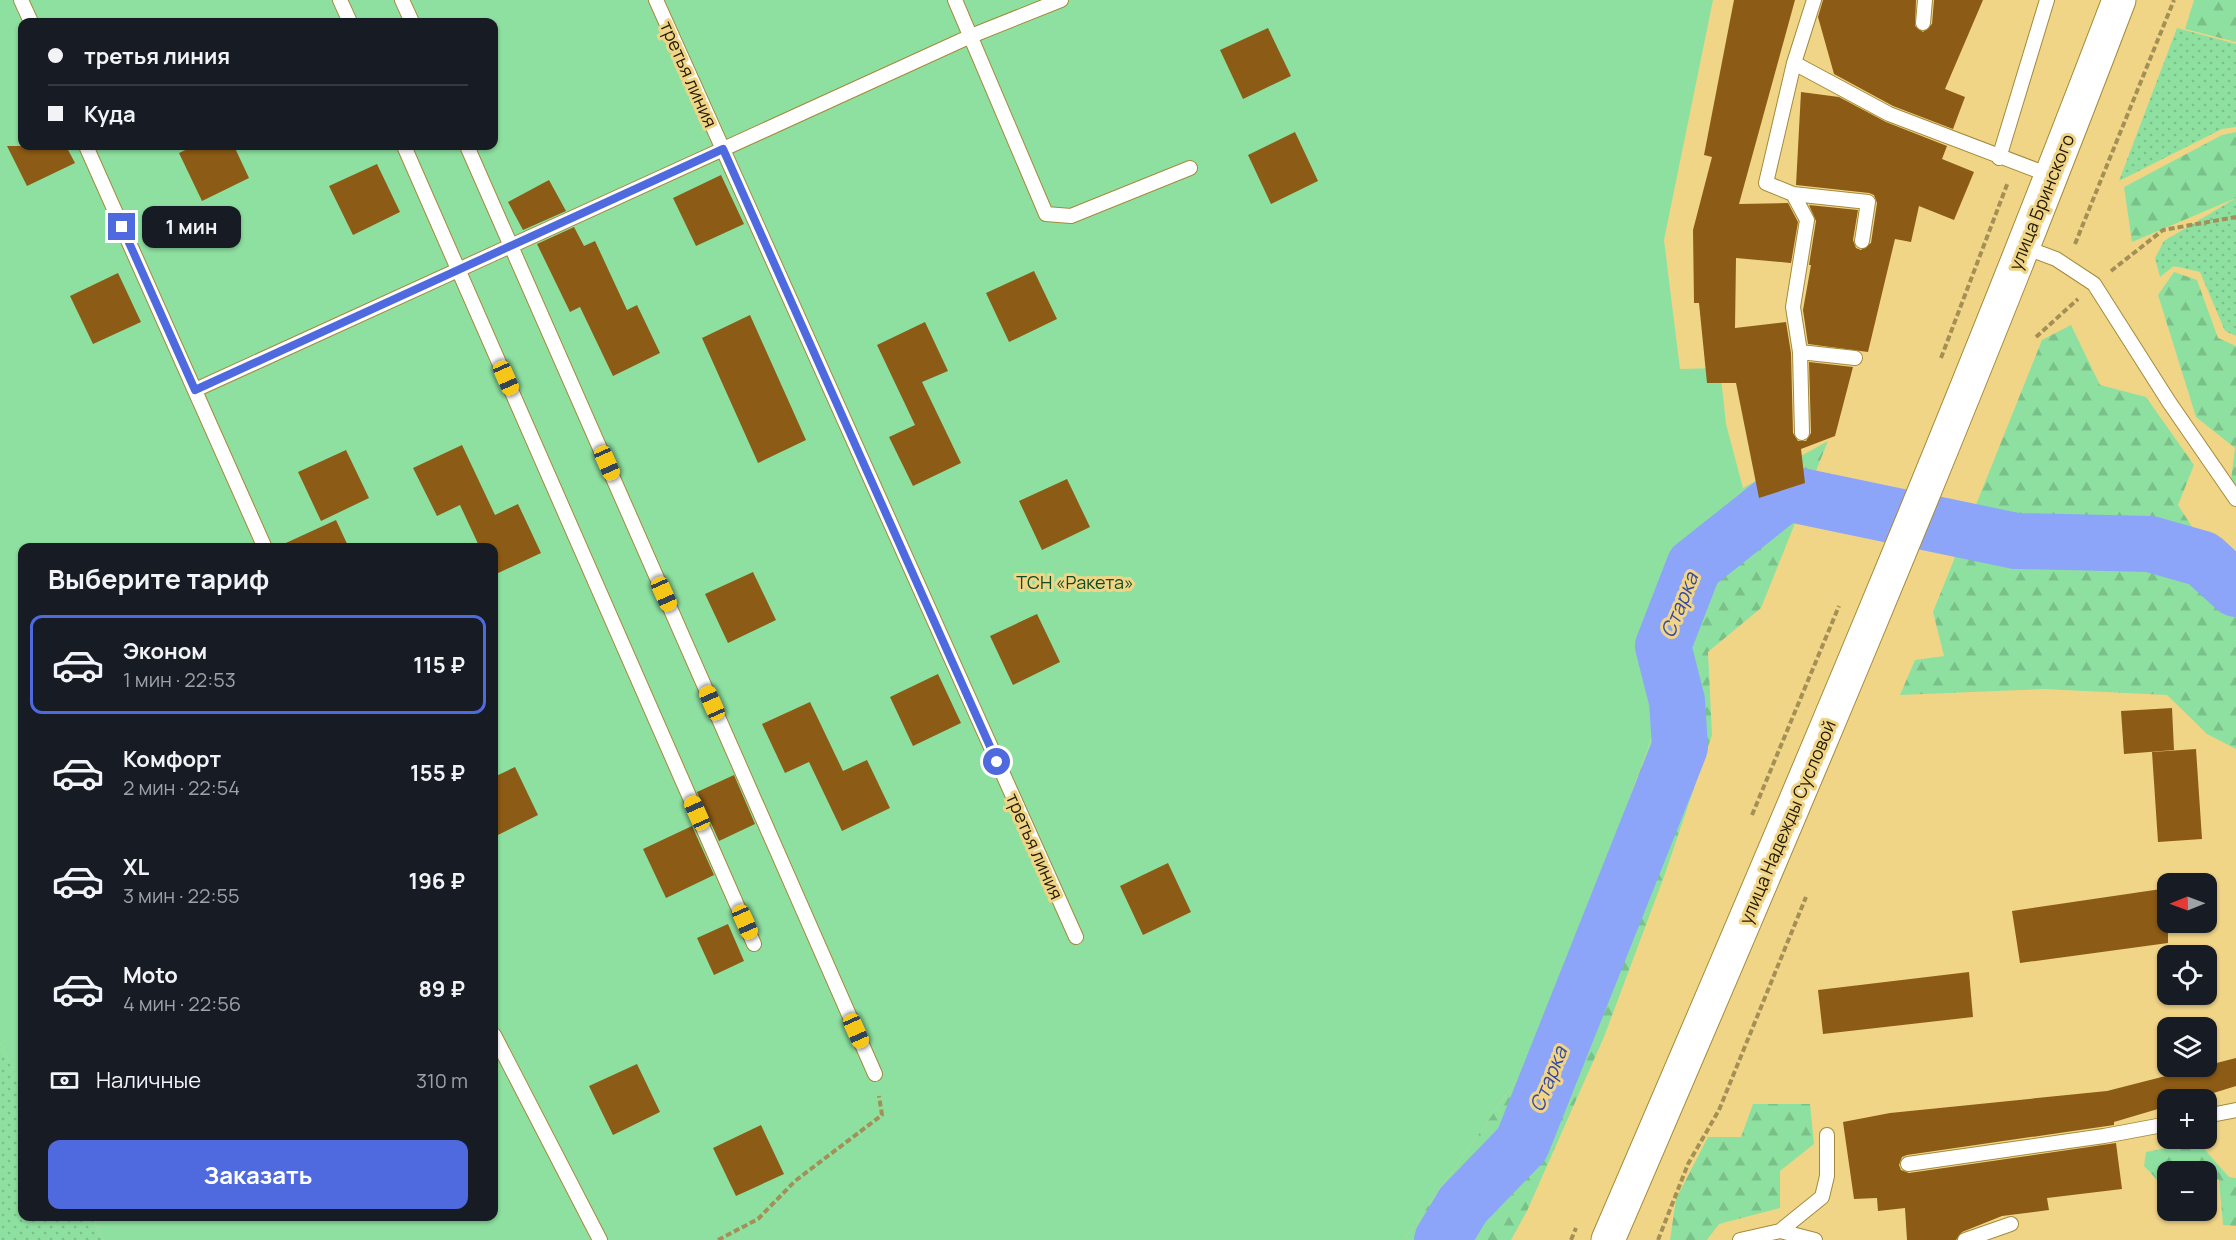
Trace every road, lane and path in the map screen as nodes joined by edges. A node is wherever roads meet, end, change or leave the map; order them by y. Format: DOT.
graph roads {
  1 [pos="21,0"];
  2 [pos="340,0"];
  3 [pos="402,0"];
  4 [pos="656,0"];
  5 [pos="955,0"];
  6 [pos="1061,0"];
  7 [pos="1814,0"];
  8 [pos="1925,0"];
  9 [pos="2047,0"];
  10 [pos="2120,0"];
  11 [pos="2174,0"];
  12 [pos="29,18"];
  13 [pos="348,18"];
  14 [pos="410,18"];
  15 [pos="1923,23"];
  16 [pos="971,36"];
  17 [pos="1794,63"];
  18 [pos="723,149"];
  19 [pos="88,150"];
  20 [pos="406,150"];
  21 [pos="469,150"];
  22 [pos="1999,158"];
  23 [pos="2016,162"];
  24 [pos="1190,168"];
  25 [pos="2052,176"];
  26 [pos="1793,194"];
  27 [pos="2236,217"];
  28 [pos="1862,242"];
  29 [pos="511,245"];
  30 [pos="2024,247"];
  31 [pos="2066,266"];
  32 [pos="459,269"];
  33 [pos="2094,284"];
  34 [pos="2037,337"];
  35 [pos="1800,352"];
  36 [pos="1855,358"];
  37 [pos="1937,369"];
  38 [pos="195,390"];
  39 [pos="1962,403"];
  40 [pos="1802,433"];
  41 [pos="2236,499"];
  42 [pos="263,543"];
  43 [pos="1844,595"];
  44 [pos="1750,819"];
  45 [pos="1806,897"];
  46 [pos="1076,937"];
  47 [pos="754,944"];
  48 [pos="498,1043"];
  49 [pos="875,1074"];
  50 [pos="2236,1110"];
  51 [pos="2217,1114"];
  52 [pos="2157,1126"];
  53 [pos="1827,1135"];
  54 [pos="1908,1164"];
  55 [pos="1580,1218"];
  56 [pos="2011,1224"];
  57 [pos="1780,1231"];
  58 [pos="600,1240"];
  59 [pos="718,1240"];
  60 [pos="1571,1240"];
  61 [pos="1608,1240"];
  62 [pos="1658,1240"];
  63 [pos="1740,1240"];
  64 [pos="1815,1240"];
  65 [pos="1965,1240"];
  1 -- 12 [label="lane"];
  2 -- 13 [label="lane"];
  3 -- 14 [label="lane"];
  4 -- 18 [label="lane, третья линия"];
  5 -- 16 [label="lane"];
  6 -- 16 [label="lane"];
  7 -- 17 [label="lane"];
  8 -- 15 [label="lane"];
  9 -- 22 [label="lane"];
  10 -- 25 [label="main road, улица Бринского"];
  11 -- 31 [label="path"];
  16 -- 18 [label="lane"];
  16 -- 24 [label="lane"];
  17 -- 22 [label="lane"];
  17 -- 26 [label="lane"];
  18 -- 29 [label="lane"];
  18 -- 46 [label="lane, третья линия"];
  19 -- 38 [label="lane"];
  20 -- 32 [label="lane"];
  21 -- 29 [label="lane"];
  22 -- 23 [label="lane"];
  23 -- 25 [label="lane"];
  23 -- 37 [label="path"];
  25 -- 30 [label="main road, улица Бринского"];
  26 -- 28 [label="lane"];
  26 -- 35 [label="lane"];
  27 -- 33 [label="path"];
  29 -- 32 [label="lane"];
  29 -- 49 [label="lane"];
  30 -- 31 [label="lane"];
  30 -- 39 [label="main road, улица Бринского"];
  31 -- 33 [label="lane"];
  32 -- 38 [label="lane"];
  32 -- 47 [label="lane"];
  33 -- 34 [label="path"];
  33 -- 41 [label="lane"];
  35 -- 36 [label="lane"];
  35 -- 40 [label="lane"];
  38 -- 42 [label="lane"];
  39 -- 61 [label="main road, улица Надежды Сусловой"];
  43 -- 44 [label="path"];
  45 -- 62 [label="path"];
  48 -- 58 [label="lane"];
  49 -- 59 [label="path"];
  50 -- 51 [label="lane"];
  52 -- 54 [label="lane"];
  53 -- 57 [label="lane"];
  55 -- 60 [label="path"];
  56 -- 65 [label="lane"];
  57 -- 63 [label="lane"];
  57 -- 64 [label="lane"];
}
